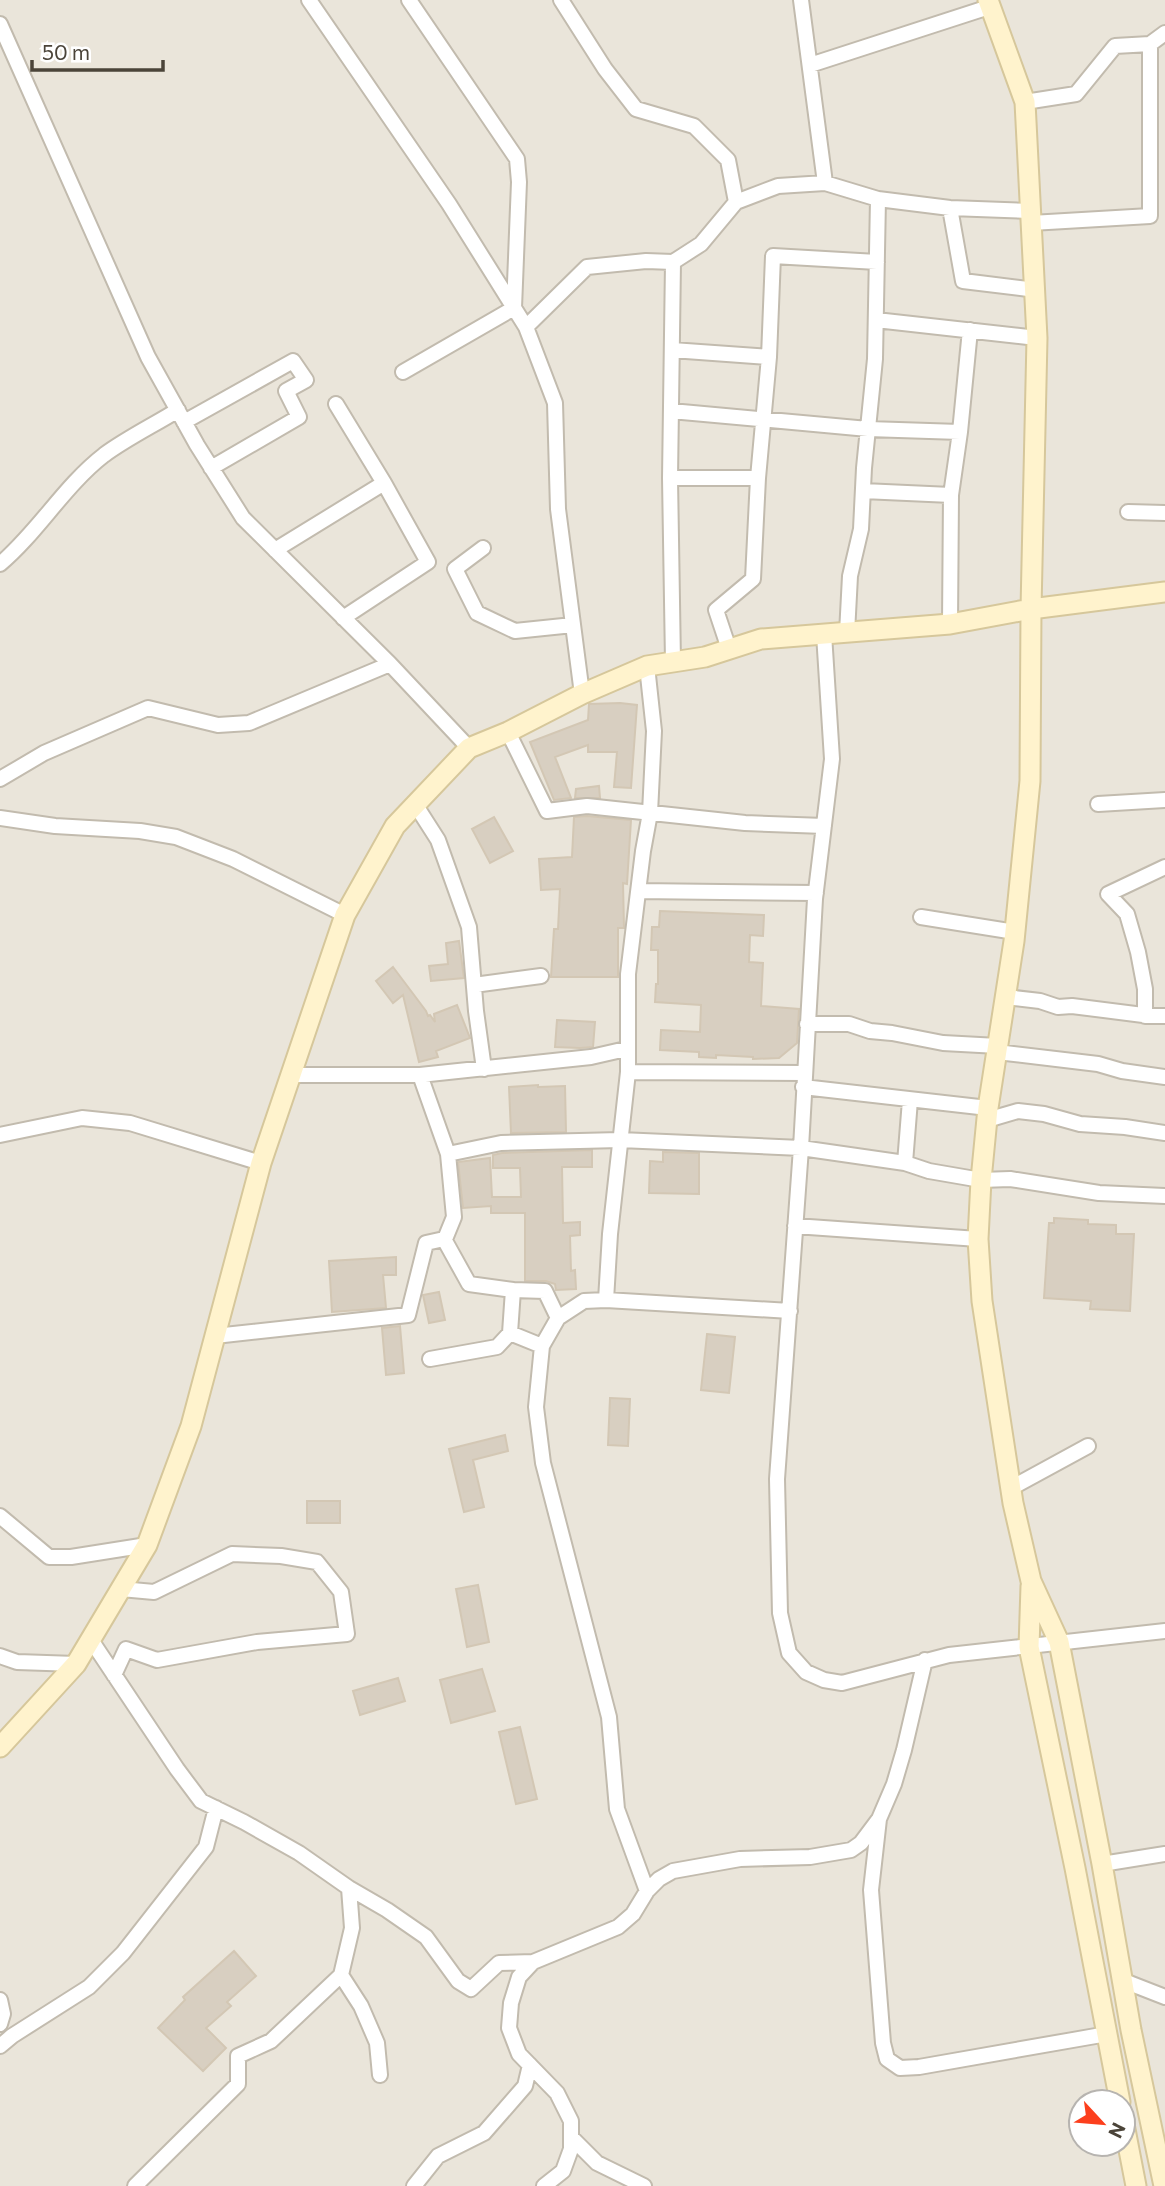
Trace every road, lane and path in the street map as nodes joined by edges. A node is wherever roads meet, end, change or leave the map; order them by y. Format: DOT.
graph roads {
  1 [pos="309,0"];
  2 [pos="409,0"];
  3 [pos="561,0"];
  4 [pos="801,0"];
  5 [pos="990,3"];
  6 [pos="0,24"];
  7 [pos="1165,33"];
  8 [pos="1150,44"];
  9 [pos="810,65"];
  10 [pos="1025,102"];
  11 [pos="825,183"];
  12 [pos="878,199"];
  13 [pos="736,202"];
  14 [pos="950,208"];
  15 [pos="1031,217"];
  16 [pos="673,262"];
  17 [pos="877,262"];
  18 [pos="1036,290"];
  19 [pos="514,308"];
  20 [pos="876,320"];
  21 [pos="526,327"];
  22 [pos="970,330"];
  23 [pos="1037,338"];
  24 [pos="672,350"];
  25 [pos="769,357"];
  26 [pos="403,372"];
  27 [pos="336,404"];
  28 [pos="671,411"];
  29 [pos="181,416"];
  30 [pos="763,420"];
  31 [pos="868,429"];
  32 [pos="960,432"];
  33 [pos="211,468"];
  34 [pos="670,478"];
  35 [pos="758,478"];
  36 [pos="384,483"];
  37 [pos="863,491"];
  38 [pos="951,495"];
  39 [pos="1128,512"];
  40 [pos="1165,513"];
  41 [pos="483,548"];
  42 [pos="275,550"];
  43 [pos="0,564"];
  44 [pos="1165,592"];
  45 [pos="1031,609"];
  46 [pos="343,618"];
  47 [pos="950,624"];
  48 [pos="573,625"];
  49 [pos="847,633"];
  50 [pos="824,634"];
  51 [pos="729,649"];
  52 [pos="673,662"];
  53 [pos="390,664"];
  54 [pos="647,666"];
  55 [pos="582,694"];
  56 [pos="508,732"];
  57 [pos="469,748"];
  58 [pos="0,779"];
  59 [pos="1165,800"];
  60 [pos="415,804"];
  61 [pos="1098,804"];
  62 [pos="650,813"];
  63 [pos="0,818"];
  64 [pos="824,826"];
  65 [pos="1165,867"];
  66 [pos="638,891"];
  67 [pos="816,893"];
  68 [pos="345,915"];
  69 [pos="921,917"];
  70 [pos="1015,932"];
  71 [pos="541,976"];
  72 [pos="474,985"];
  73 [pos="1006,997"];
  74 [pos="1145,1016"];
  75 [pos="1165,1016"];
  76 [pos="807,1024"];
  77 [pos="626,1049"];
  78 [pos="998,1049"];
  79 [pos="484,1069"];
  80 [pos="628,1072"];
  81 [pos="291,1075"];
  82 [pos="420,1075"];
  83 [pos="1165,1077"];
  84 [pos="804,1080"];
  85 [pos="910,1100"];
  86 [pos="988,1114"];
  87 [pos="1165,1133"];
  88 [pos="0,1135"];
  89 [pos="620,1140"];
  90 [pos="801,1148"];
  91 [pos="448,1154"];
  92 [pos="261,1163"];
  93 [pos="905,1163"];
  94 [pos="981,1180"];
  95 [pos="1165,1196"];
  96 [pos="795,1226"];
  97 [pos="445,1239"];
  98 [pos="978,1239"];
  99 [pos="513,1290"];
  100 [pos="606,1300"];
  101 [pos="790,1311"];
  102 [pos="558,1318"];
  103 [pos="510,1333"];
  104 [pos="215,1336"];
  105 [pos="542,1346"];
  106 [pos="430,1359"];
  107 [pos="1088,1446"];
  108 [pos="1011,1488"];
  109 [pos="0,1516"];
  110 [pos="148,1545"];
  111 [pos="1031,1581"];
  112 [pos="121,1589"];
  113 [pos="1165,1631"];
  114 [pos="91,1640"];
  115 [pos="1059,1642"];
  116 [pos="1029,1647"];
  117 [pos="0,1656"];
  118 [pos="925,1660"];
  119 [pos="76,1664"];
  120 [pos="114,1675"];
  121 [pos="0,1747"];
  122 [pos="216,1808"];
  123 [pos="879,1819"];
  124 [pos="1165,1854"];
  125 [pos="1102,1864"];
  126 [pos="349,1888"];
  127 [pos="647,1891"];
  128 [pos="533,1962"];
  129 [pos="341,1975"];
  130 [pos="1124,1981"];
  131 [pos="1165,1997"];
  132 [pos="0,2000"];
  133 [pos="0,2024"];
  134 [pos="1107,2034"];
  135 [pos="0,2046"];
  136 [pos="530,2065"];
  137 [pos="380,2075"];
  138 [pos="1117,2088"];
  139 [pos="571,2137"];
  140 [pos="1131,2158"];
  141 [pos="1164,2182"];
  142 [pos="135,2186"];
  143 [pos="414,2186"];
  144 [pos="544,2186"];
  145 [pos="644,2186"];
  146 [pos="1136,2186"];
  1 -- 19 [label="street"];
  2 -- 19 [label="street"];
  3 -- 13 [label="street"];
  4 -- 9 [label="street"];
  5 -- 9 [label="street"];
  5 -- 10 [label="street"];
  6 -- 29 [label="street"];
  7 -- 8 [label="street"];
  8 -- 10 [label="street"];
  8 -- 15 [label="street"];
  9 -- 11 [label="street"];
  10 -- 15 [label="street"];
  11 -- 12 [label="street"];
  11 -- 13 [label="street"];
  12 -- 14 [label="street"];
  12 -- 17 [label="street"];
  13 -- 16 [label="street"];
  14 -- 15 [label="street"];
  14 -- 18 [label="street"];
  15 -- 18 [label="street"];
  16 -- 21 [label="street"];
  16 -- 24 [label="street"];
  17 -- 20 [label="street"];
  17 -- 25 [label="street"];
  18 -- 23 [label="street"];
  19 -- 21 [label="street"];
  19 -- 26 [label="street"];
  20 -- 22 [label="street"];
  20 -- 31 [label="street"];
  21 -- 48 [label="street"];
  22 -- 23 [label="street"];
  22 -- 32 [label="street"];
  23 -- 45 [label="street"];
  24 -- 25 [label="street"];
  24 -- 28 [label="street"];
  25 -- 30 [label="street"];
  27 -- 36 [label="street"];
  28 -- 30 [label="street"];
  28 -- 34 [label="street"];
  29 -- 33 [label="street"];
  29 -- 33 [label="street"];
  29 -- 43 [label="street"];
  30 -- 31 [label="street"];
  30 -- 35 [label="street"];
  31 -- 32 [label="street"];
  31 -- 37 [label="street"];
  32 -- 38 [label="street"];
  33 -- 42 [label="street"];
  34 -- 35 [label="street"];
  34 -- 52 [label="street"];
  35 -- 51 [label="street"];
  36 -- 42 [label="street"];
  36 -- 46 [label="street"];
  37 -- 38 [label="street"];
  37 -- 49 [label="street"];
  38 -- 47 [label="street"];
  39 -- 40 [label="street"];
  41 -- 48 [label="street"];
  42 -- 46 [label="street"];
  44 -- 45 [label="street"];
  45 -- 47 [label="street"];
  45 -- 70 [label="street"];
  46 -- 53 [label="street"];
  47 -- 49 [label="street"];
  48 -- 55 [label="street"];
  49 -- 50 [label="street"];
  50 -- 51 [label="street"];
  50 -- 64 [label="street"];
  51 -- 52 [label="street"];
  52 -- 54 [label="street"];
  53 -- 57 [label="street"];
  53 -- 58 [label="street"];
  54 -- 55 [label="street"];
  54 -- 62 [label="street"];
  55 -- 56 [label="street"];
  56 -- 57 [label="street"];
  56 -- 62 [label="street"];
  57 -- 60 [label="street"];
  59 -- 61 [label="street"];
  60 -- 68 [label="street"];
  60 -- 72 [label="street"];
  62 -- 64 [label="street"];
  62 -- 66 [label="street"];
  63 -- 68 [label="street"];
  64 -- 67 [label="street"];
  65 -- 74 [label="street"];
  66 -- 67 [label="street"];
  66 -- 77 [label="street"];
  67 -- 76 [label="street"];
  68 -- 81 [label="street"];
  69 -- 70 [label="street"];
  70 -- 73 [label="street"];
  71 -- 72 [label="street"];
  72 -- 79 [label="street"];
  73 -- 74 [label="street"];
  73 -- 78 [label="street"];
  74 -- 75 [label="street"];
  76 -- 78 [label="street"];
  76 -- 84 [label="street"];
  77 -- 79 [label="street"];
  77 -- 80 [label="street"];
  78 -- 83 [label="street"];
  78 -- 86 [label="street"];
  79 -- 82 [label="street"];
  80 -- 84 [label="street"];
  80 -- 89 [label="street"];
  81 -- 82 [label="street"];
  81 -- 92 [label="street"];
  82 -- 91 [label="street"];
  84 -- 85 [label="street"];
  84 -- 90 [label="street"];
  85 -- 86 [label="street"];
  85 -- 93 [label="street"];
  86 -- 87 [label="street"];
  86 -- 94 [label="street"];
  88 -- 92 [label="street"];
  89 -- 90 [label="street"];
  89 -- 91 [label="street"];
  89 -- 100 [label="street"];
  90 -- 93 [label="street"];
  90 -- 96 [label="street"];
  91 -- 97 [label="street"];
  92 -- 104 [label="street"];
  93 -- 94 [label="street"];
  94 -- 95 [label="street"];
  94 -- 98 [label="street"];
  96 -- 98 [label="street"];
  96 -- 101 [label="street"];
  97 -- 99 [label="street"];
  97 -- 104 [label="street"];
  98 -- 108 [label="street"];
  99 -- 102 [label="street"];
  99 -- 103 [label="street"];
  100 -- 101 [label="street"];
  100 -- 102 [label="street"];
  101 -- 118 [label="street"];
  102 -- 105 [label="street"];
  103 -- 105 [label="street"];
  103 -- 106 [label="street"];
  104 -- 110 [label="street"];
  105 -- 127 [label="street"];
  107 -- 108 [label="street"];
  108 -- 111 [label="street"];
  109 -- 110 [label="street"];
  110 -- 112 [label="street"];
  111 -- 115 [label="street"];
  111 -- 116 [label="street"];
  112 -- 114 [label="street"];
  112 -- 120 [label="street"];
  113 -- 115 [label="street"];
  114 -- 119 [label="street"];
  114 -- 120 [label="street"];
  115 -- 116 [label="street"];
  115 -- 125 [label="street"];
  116 -- 118 [label="street"];
  116 -- 134 [label="street"];
  117 -- 119 [label="street"];
  118 -- 123 [label="street"];
  119 -- 121 [label="street"];
  120 -- 122 [label="street"];
  122 -- 126 [label="street"];
  122 -- 135 [label="street"];
  123 -- 127 [label="street"];
  123 -- 134 [label="street"];
  124 -- 125 [label="street"];
  125 -- 130 [label="street"];
  126 -- 128 [label="street"];
  126 -- 129 [label="street"];
  127 -- 128 [label="street"];
  128 -- 136 [label="street"];
  129 -- 137 [label="street"];
  129 -- 142 [label="street"];
  130 -- 131 [label="street"];
  130 -- 141 [label="street"];
  132 -- 133 [label="street"];
  134 -- 138 [label="street"];
  136 -- 139 [label="street"];
  136 -- 143 [label="street"];
  139 -- 144 [label="street"];
  139 -- 145 [label="street"];
  140 -- 146 [label="street"];
}
